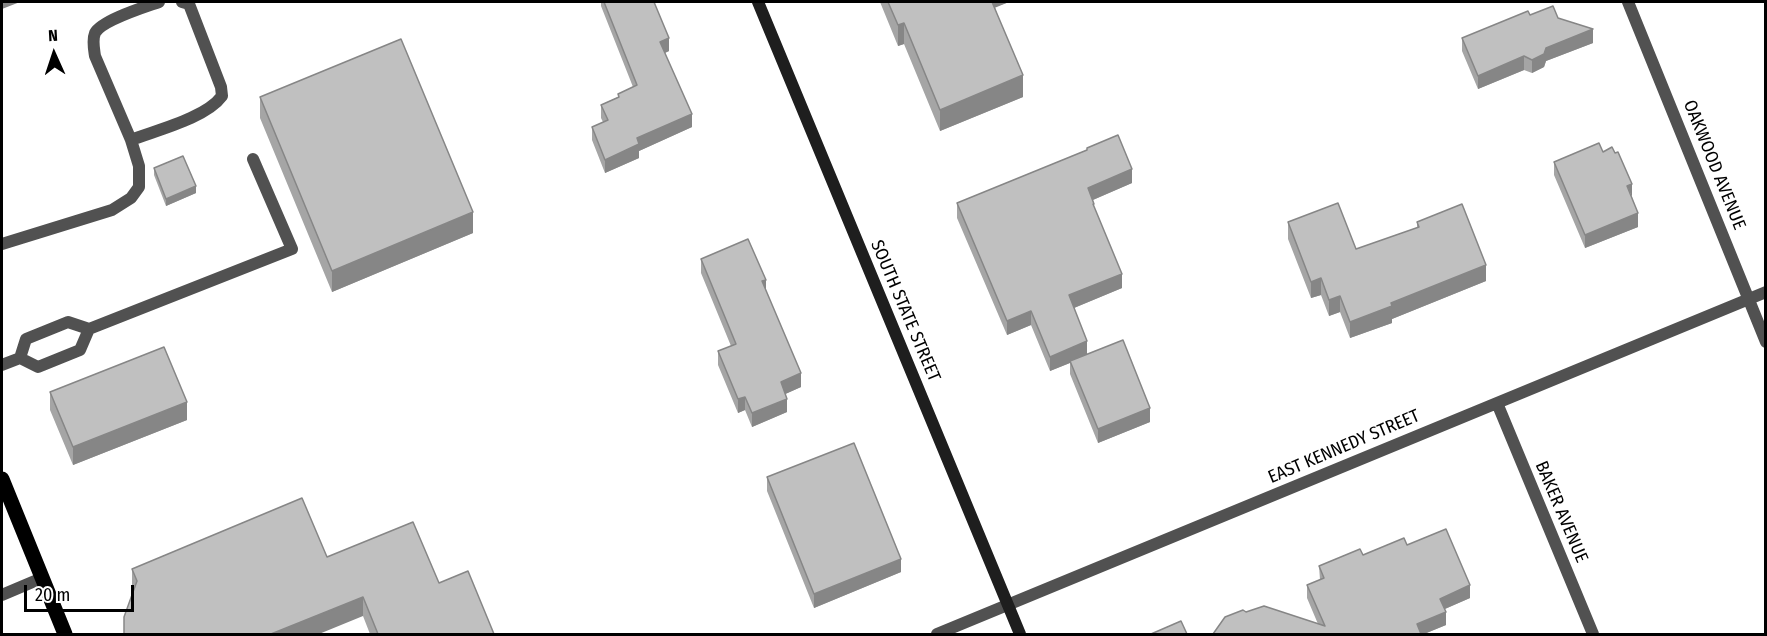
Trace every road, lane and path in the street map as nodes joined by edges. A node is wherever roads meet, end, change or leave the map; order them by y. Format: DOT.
graph roads {
  1 [pos="159,2"];
  2 [pos="182,2"];
  3 [pos="758,2"];
  4 [pos="1629,2"];
  5 [pos="131,140"];
  6 [pos="253,159"];
  7 [pos="2,244"];
  8 [pos="1766,292"];
  9 [pos="1748,299"];
  10 [pos="89,329"];
  11 [pos="1766,342"];
  12 [pos="20,358"];
  13 [pos="2,365"];
  14 [pos="1497,404"];
  15 [pos="2,479"];
  16 [pos="42,578"];
  17 [pos="2,595"];
  18 [pos="1008,606"];
  19 [pos="65,634"];
  20 [pos="937,634"];
  21 [pos="1020,634"];
  22 [pos="1593,634"];
  1 -- 5 [label="street"];
  2 -- 5 [label="street"];
  3 -- 18 [label="street, SOUTH STATE STREET"];
  4 -- 9 [label="street, OAKWOOD AVENUE"];
  5 -- 7 [label="street"];
  6 -- 10 [label="street"];
  8 -- 9 [label="street, EAST KENNEDY STREET"];
  9 -- 11 [label="street, OAKWOOD AVENUE"];
  9 -- 14 [label="street, EAST KENNEDY STREET"];
  10 -- 12 [label="street"];
  10 -- 12 [label="street"];
  12 -- 13 [label="street"];
  14 -- 18 [label="street, EAST KENNEDY STREET"];
  14 -- 22 [label="street, BAKER AVENUE"];
  15 -- 16 [label="main road"];
  16 -- 17 [label="street"];
  16 -- 19 [label="main road"];
  18 -- 20 [label="street, EAST KENNEDY STREET"];
  18 -- 21 [label="street, SOUTH STATE STREET"];
}
